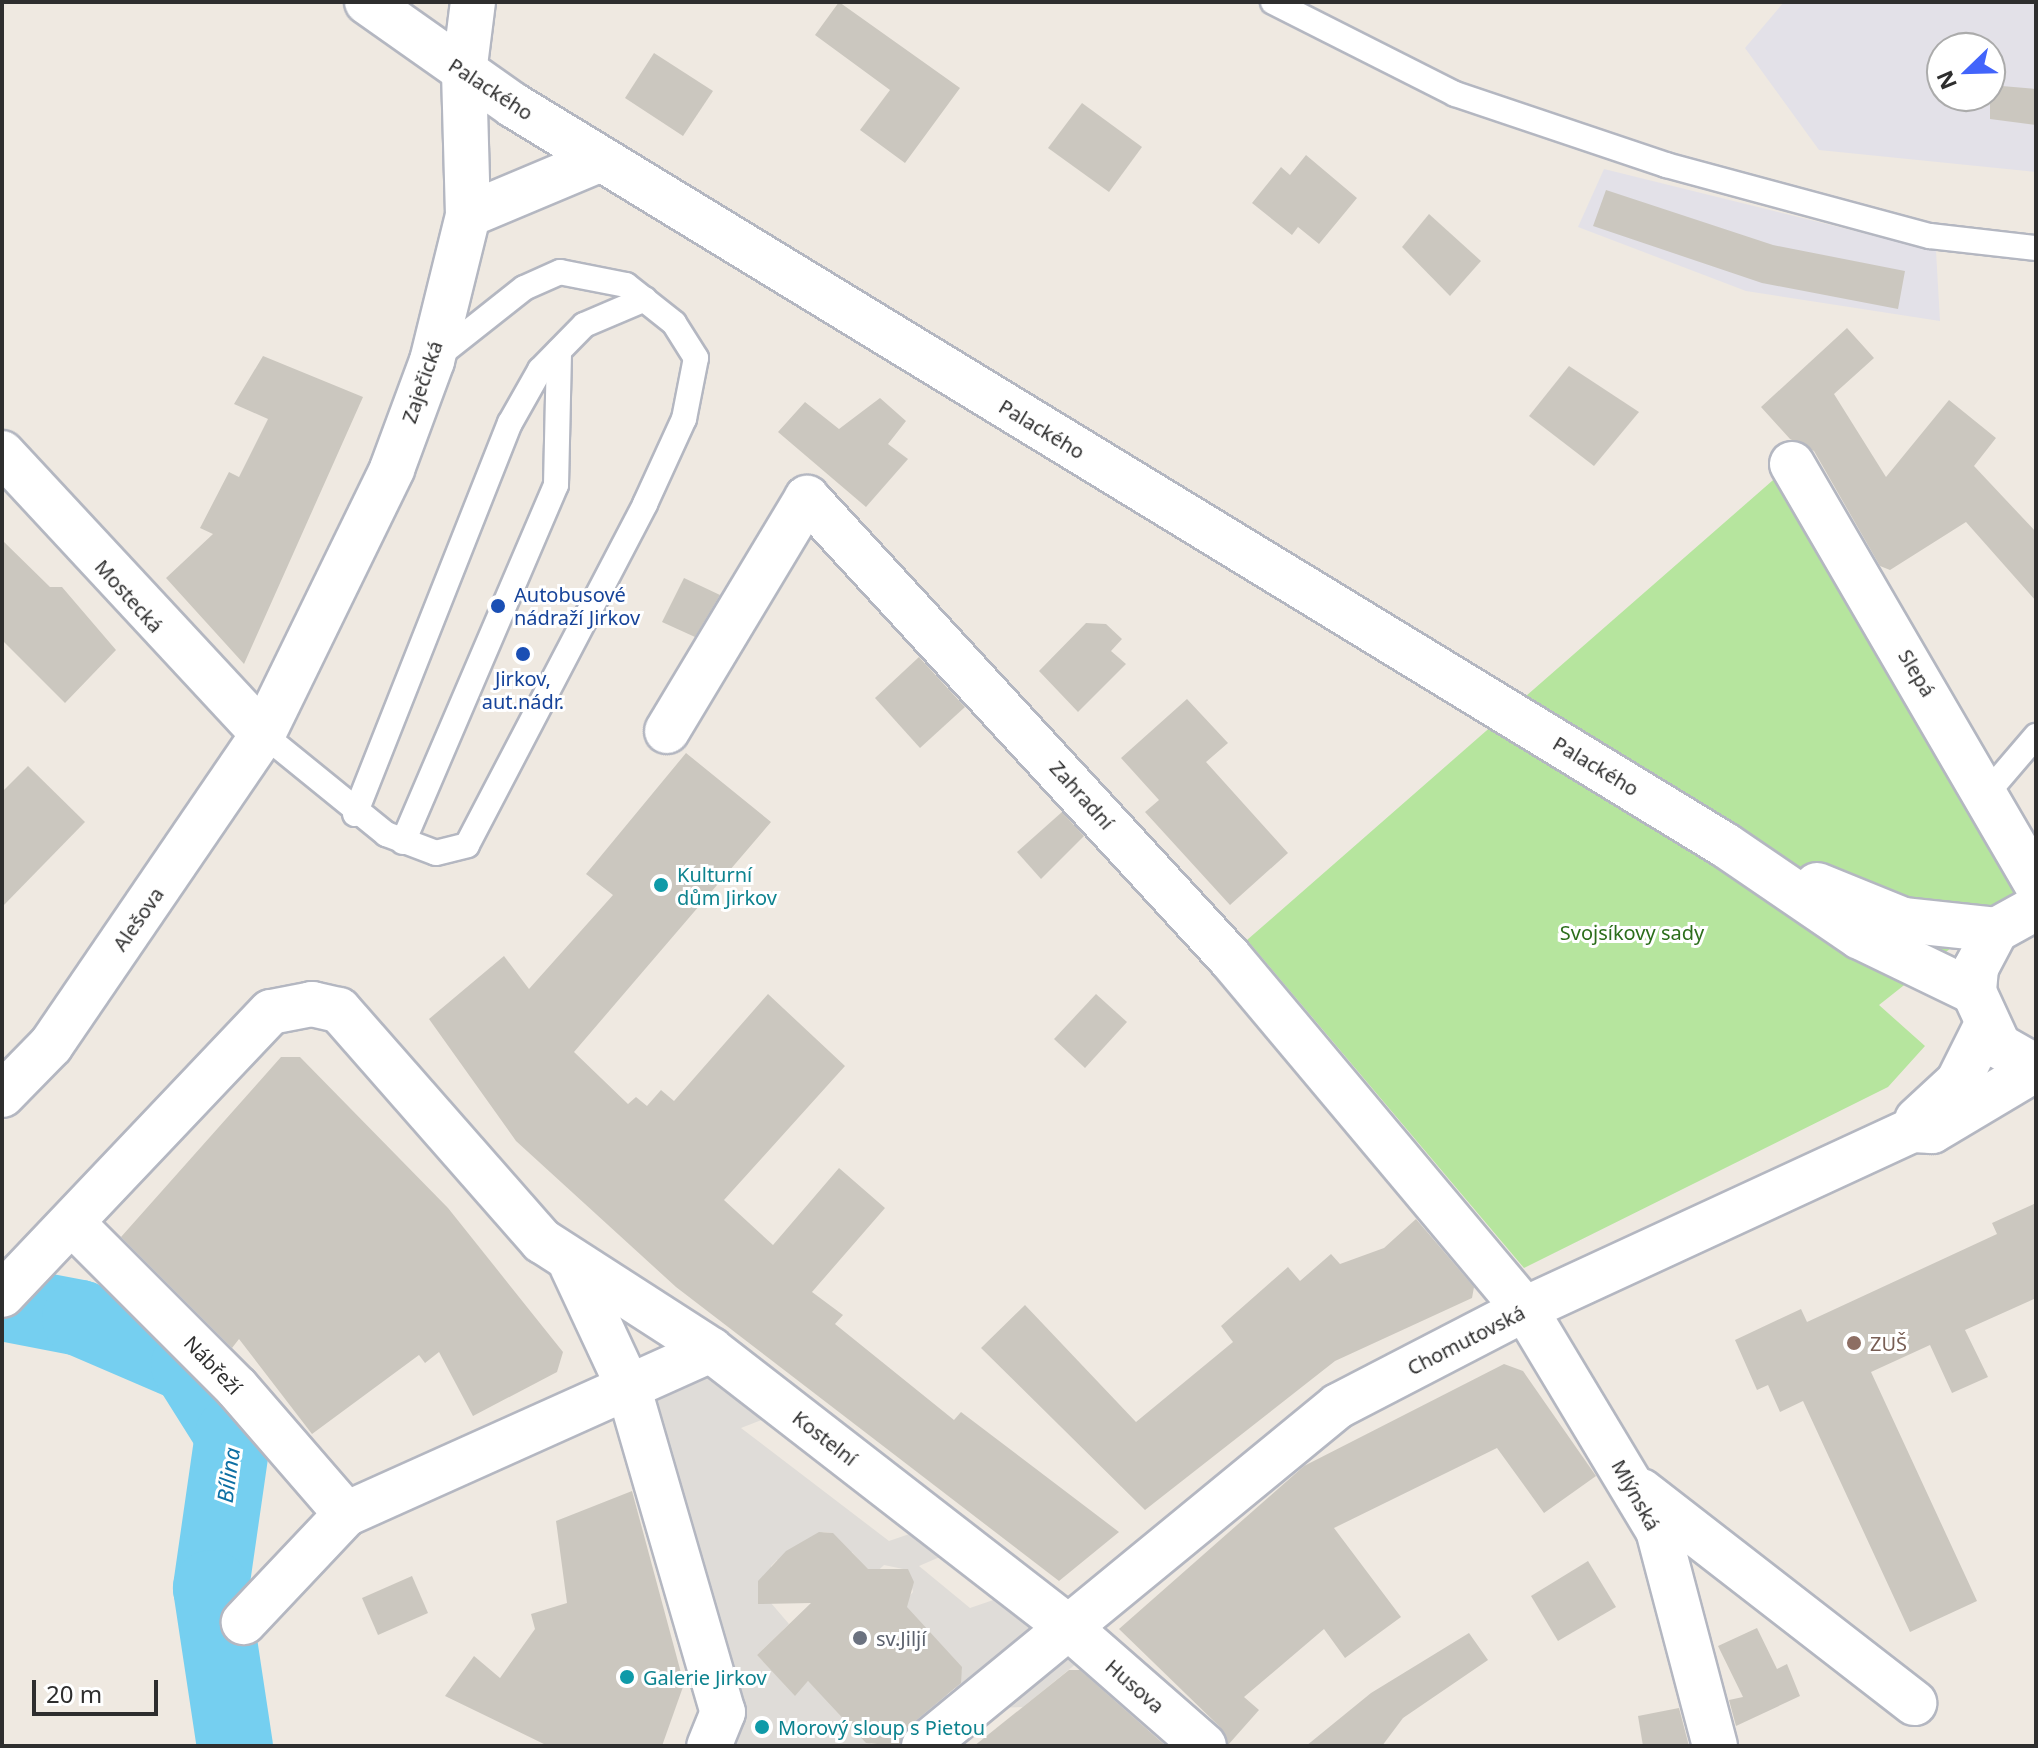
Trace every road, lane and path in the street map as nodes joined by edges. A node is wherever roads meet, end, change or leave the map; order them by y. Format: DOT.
graph roads {
  1 [pos="367,2"];
  2 [pos="473,2"];
  3 [pos="1273,2"];
  4 [pos="464,73"];
  5 [pos="601,159"];
  6 [pos="468,215"];
  7 [pos="2036,248"];
  8 [pos="645,299"];
  9 [pos="559,351"];
  10 [pos="432,361"];
  11 [pos="2,453"];
  12 [pos="1792,464"];
  13 [pos="667,731"];
  14 [pos="263,734"];
  15 [pos="2036,736"];
  16 [pos="1988,792"];
  17 [pos="355,814"];
  18 [pos="403,842"];
  19 [pos="1725,845"];
  20 [pos="2036,884"];
  21 [pos="2036,908"];
  22 [pos="1996,930"];
  23 [pos="1980,1010"];
  24 [pos="2036,1068"];
  25 [pos="2,1095"];
  26 [pos="1913,1130"];
  27 [pos="73,1224"];
  28 [pos="572,1266"];
  29 [pos="10,1287"];
  30 [pos="1525,1309"];
  31 [pos="711,1350"];
  32 [pos="628,1386"];
  33 [pos="1632,1484"];
  34 [pos="346,1514"];
  35 [pos="244,1622"];
  36 [pos="1067,1626"];
  37 [pos="1914,1703"];
  38 [pos="709,1746"];
  39 [pos="924,1746"];
  40 [pos="1204,1746"];
  41 [pos="1715,1746"];
  1 -- 4 [label="street, Palackého"];
  2 -- 4 [label="street, Zaječická"];
  3 -- 7 [label="lane"];
  4 -- 5 [label="street, Palackého"];
  4 -- 6 [label="street, Zaječická"];
  5 -- 6 [label="street"];
  5 -- 19 [label="street, Palackého"];
  6 -- 10 [label="street, Zaječická"];
  8 -- 9 [label="lane"];
  8 -- 10 [label="lane"];
  8 -- 18 [label="lane"];
  9 -- 17 [label="lane"];
  9 -- 18 [label="lane"];
  10 -- 14 [label="street, Zaječická"];
  11 -- 14 [label="street, Mostecká"];
  12 -- 16 [label="street, Slepá"];
  13 -- 30 [label="street, Zahradní"];
  14 -- 17 [label="lane"];
  14 -- 25 [label="street, Alešova"];
  15 -- 16 [label="lane"];
  16 -- 20 [label="street, Slepá"];
  17 -- 18 [label="lane"];
  19 -- 22 [label="street, Palackého"];
  19 -- 23 [label="street, Palackého"];
  21 -- 22 [label="street"];
  22 -- 23 [label="street, Chomutovská"];
  23 -- 24 [label="street, Chomutovská"];
  23 -- 26 [label="street, Chomutovská"];
  24 -- 26 [label="street, Chomutovská"];
  26 -- 30 [label="street, Chomutovská"];
  27 -- 28 [label="street, Kostelní"];
  27 -- 29 [label="street"];
  27 -- 34 [label="street, Nábřeží"];
  28 -- 31 [label="street, Kostelní"];
  28 -- 32 [label="street, Kostelní"];
  30 -- 33 [label="street, Mlýnská"];
  30 -- 36 [label="street, Chomutovská"];
  31 -- 32 [label="street"];
  31 -- 36 [label="street, Kostelní"];
  32 -- 34 [label="street"];
  32 -- 38 [label="street, Kostelní"];
  33 -- 37 [label="street"];
  33 -- 41 [label="street, Mlýnská"];
  34 -- 35 [label="street"];
  36 -- 39 [label="street, Chomutovská"];
  36 -- 40 [label="street, Husova"];
}
